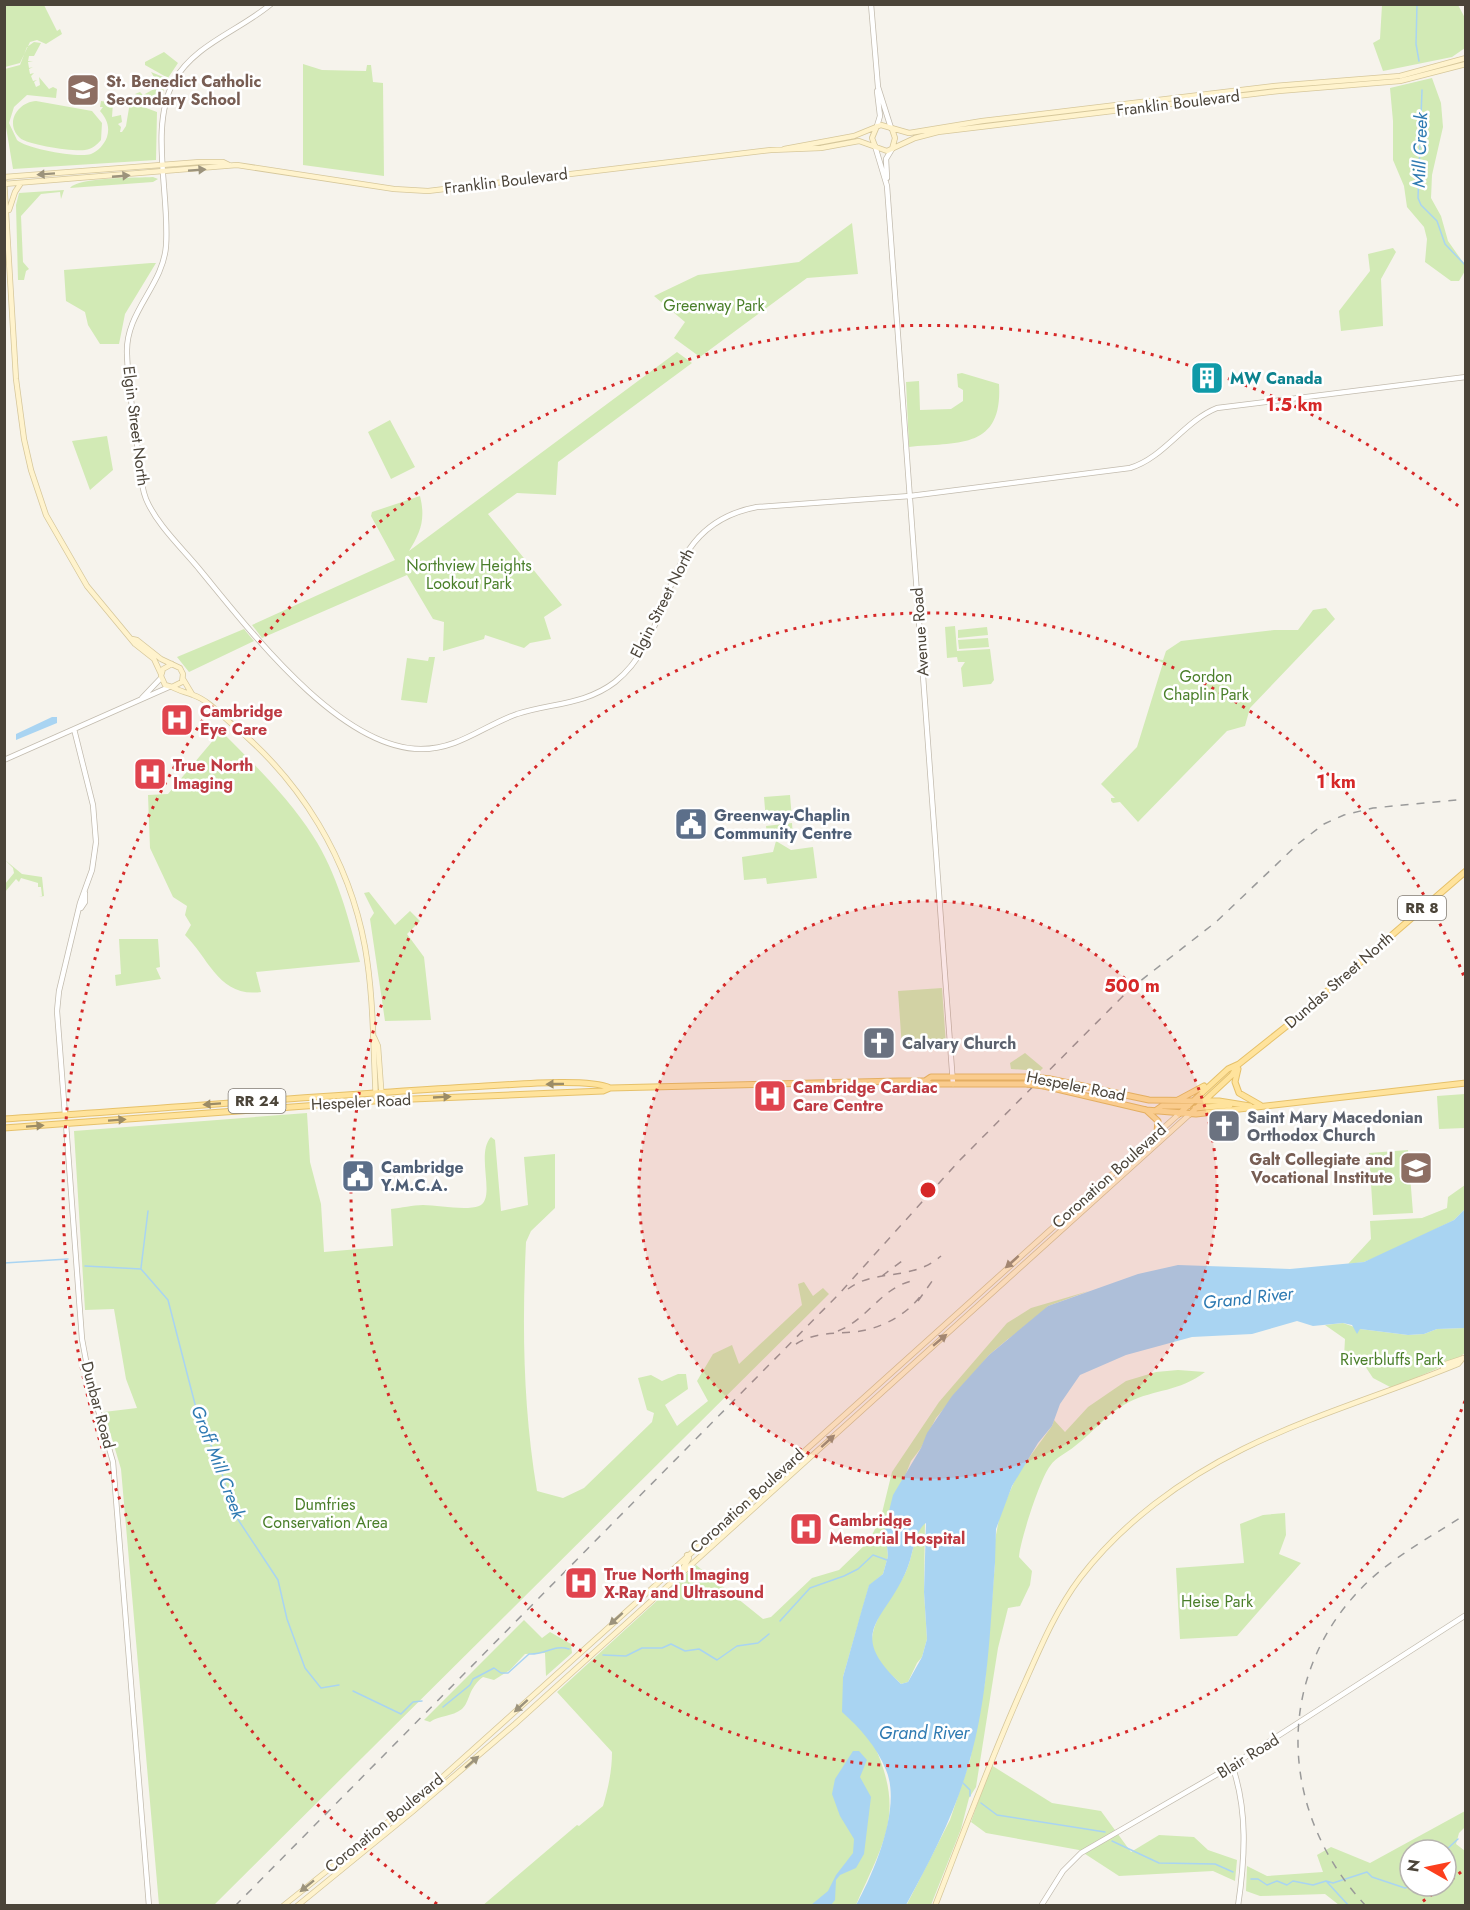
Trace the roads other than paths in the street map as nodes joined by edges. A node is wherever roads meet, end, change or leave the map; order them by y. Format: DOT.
graph roads {
  1 [pos="271,4"];
  2 [pos="871,4"];
  3 [pos="1466,58"];
  4 [pos="1466,64"];
  5 [pos="878,87"];
  6 [pos="876,126"];
  7 [pos="891,128"];
  8 [pos="875,146"];
  9 [pos="783,149"];
  10 [pos="892,149"];
  11 [pos="164,165"];
  12 [pos="229,165"];
  13 [pos="165,172"];
  14 [pos="4,178"];
  15 [pos="886,181"];
  16 [pos="21,183"];
  17 [pos="5,184"];
  18 [pos="8,214"];
  19 [pos="5,224"];
  20 [pos="1466,377"];
  21 [pos="910,496"];
  22 [pos="132,639"];
  23 [pos="172,664"];
  24 [pos="161,676"];
  25 [pos="183,679"];
  26 [pos="170,687"];
  27 [pos="192,694"];
  28 [pos="142,698"];
  29 [pos="74,729"];
  30 [pos="4,760"];
  31 [pos="1466,871"];
  32 [pos="1239,1064"];
  33 [pos="953,1077"];
  34 [pos="925,1081"];
  35 [pos="1214,1081"];
  36 [pos="1466,1083"];
  37 [pos="953,1084"];
  38 [pos="610,1088"];
  39 [pos="378,1092"];
  40 [pos="379,1101"];
  41 [pos="1173,1101"];
  42 [pos="1201,1102"];
  43 [pos="1238,1103"];
  44 [pos="1190,1104"];
  45 [pos="1260,1105"];
  46 [pos="1250,1106"];
  47 [pos="1195,1108"];
  48 [pos="1146,1110"];
  49 [pos="1155,1111"];
  50 [pos="1179,1114"];
  51 [pos="1190,1114"];
  52 [pos="64,1115"];
  53 [pos="4,1119"];
  54 [pos="66,1124"];
  55 [pos="4,1128"];
  56 [pos="1157,1132"];
  57 [pos="1130,1156"];
  58 [pos="1137,1162"];
  59 [pos="1087,1195"];
  60 [pos="1094,1202"];
  61 [pos="1038,1240"];
  62 [pos="1047,1244"];
  63 [pos="979,1292"];
  64 [pos="986,1299"];
  65 [pos="1464,1358"];
  66 [pos="687,1555"];
  67 [pos="682,1572"];
  68 [pos="1466,1615"];
  69 [pos="564,1667"];
  70 [pos="569,1673"];
  71 [pos="1232,1765"];
  72 [pos="361,1843"];
  73 [pos="366,1849"];
  74 [pos="149,1905"];
  75 [pos="282,1905"];
  76 [pos="297,1905"];
  77 [pos="934,1905"];
  78 [pos="1041,1905"];
  79 [pos="1238,1905"];
  1 -- 11 [label="street, Elgin Street North"];
  2 -- 5 [label="street"];
  3 -- 7 [label="main road, Franklin Boulevard"];
  4 -- 10 [label="main road, Franklin Boulevard"];
  5 -- 6 [label="street"];
  5 -- 7 [label="street"];
  6 -- 7 [label="main road"];
  6 -- 8 [label="main road"];
  6 -- 9 [label="main road, Franklin Boulevard"];
  7 -- 10 [label="main road"];
  8 -- 9 [label="main road, Franklin Boulevard"];
  8 -- 10 [label="main road"];
  8 -- 15 [label="street, Avenue Road"];
  9 -- 12 [label="main road, Franklin Boulevard"];
  10 -- 15 [label="street, Avenue Road"];
  11 -- 12 [label="main road, Franklin Boulevard"];
  11 -- 13 [label="street, Elgin Street North"];
  11 -- 14 [label="main road, Franklin Boulevard, one-way"];
  13 -- 12 [label="main road, Franklin Boulevard, one-way"];
  16 -- 13 [label="main road, Franklin Boulevard, one-way"];
  13 -- 21 [label="street, Elgin Street North"];
  14 -- 17 [label="main road"];
  15 -- 21 [label="street, Avenue Road"];
  16 -- 17 [label="main road, Franklin Boulevard"];
  16 -- 18 [label="main road"];
  17 -- 18 [label="main road"];
  18 -- 19 [label="main road"];
  19 -- 22 [label="main road"];
  20 -- 21 [label="street, Elgin Street North"];
  21 -- 33 [label="street, Avenue Road"];
  22 -- 23 [label="main road"];
  22 -- 24 [label="main road"];
  23 -- 24 [label="main road"];
  23 -- 25 [label="main road"];
  24 -- 26 [label="main road"];
  24 -- 28 [label="street"];
  25 -- 26 [label="main road"];
  25 -- 27 [label="main road"];
  26 -- 27 [label="main road"];
  26 -- 28 [label="street"];
  27 -- 39 [label="main road"];
  28 -- 29 [label="street"];
  29 -- 30 [label="street"];
  29 -- 52 [label="street, Dunbar Road"];
  31 -- 32 [label="main road, Dundas Street North / RR 8"];
  32 -- 35 [label="main road, Dundas Street North / RR 8"];
  32 -- 42 [label="main road, Dundas Street North / RR 8"];
  32 -- 45 [label="main road"];
  33 -- 34 [label="main road, Hespeler Road / RR 24"];
  33 -- 37 [label="street, Avenue Road"];
  33 -- 41 [label="main road, Hespeler Road / RR 24, bridge"];
  34 -- 37 [label="main road, Hespeler Road / RR 24"];
  34 -- 38 [label="main road, Hespeler Road / RR 24"];
  35 -- 41 [label="main road"];
  35 -- 44 [label="main road, Dundas Street North / RR 8"];
  36 -- 45 [label="main road, RR 24"];
  37 -- 48 [label="main road, Hespeler Road / RR 24, bridge"];
  38 -- 39 [label="main road, Hespeler Road / RR 24, one-way"];
  40 -- 38 [label="main road, Hespeler Road / RR 24, one-way"];
  39 -- 40 [label="main road"];
  39 -- 52 [label="main road, Hespeler Road / RR 24, one-way"];
  54 -- 40 [label="main road, Hespeler Road / RR 24, one-way"];
  41 -- 44 [label="main road, Hespeler Road / RR 24"];
  42 -- 43 [label="main road, RR 24"];
  42 -- 44 [label="main road, RR 24"];
  42 -- 47 [label="main road, Dundas Street North / RR 8"];
  43 -- 46 [label="main road, RR 24"];
  43 -- 47 [label="main road"];
  44 -- 49 [label="main road"];
  44 -- 50 [label="main road, Dundas Street North / RR 8"];
  45 -- 46 [label="main road, RR 24"];
  46 -- 51 [label="main road, RR 24"];
  47 -- 50 [label="main road"];
  47 -- 51 [label="main road, Dundas Street North / RR 8"];
  48 -- 49 [label="main road, Hespeler Road / RR 24"];
  48 -- 56 [label="main road"];
  49 -- 50 [label="main road, Hespeler Road / RR 24"];
  50 -- 51 [label="main road, RR 24"];
  50 -- 56 [label="main road, Coronation Boulevard / RR 8"];
  51 -- 58 [label="main road, Coronation Boulevard / RR 8"];
  52 -- 53 [label="main road, Hespeler Road / RR 24"];
  52 -- 54 [label="main road, Dunbar Road"];
  55 -- 54 [label="main road, Hespeler Road / RR 24, one-way"];
  54 -- 74 [label="street, Dunbar Road"];
  56 -- 57 [label="main road, Coronation Boulevard / RR 8"];
  57 -- 58 [label="main road"];
  57 -- 59 [label="main road, Coronation Boulevard / RR 8"];
  58 -- 60 [label="main road, Coronation Boulevard / RR 8"];
  59 -- 60 [label="main road"];
  59 -- 61 [label="main road, Coronation Boulevard / RR 8"];
  60 -- 62 [label="main road, Coronation Boulevard / RR 8"];
  61 -- 62 [label="main road"];
  61 -- 63 [label="main road, Coronation Boulevard / RR 8, one-way"];
  62 -- 64 [label="main road, Coronation Boulevard / RR 8"];
  63 -- 64 [label="main road"];
  63 -- 66 [label="main road, Coronation Boulevard / RR 8"];
  67 -- 64 [label="main road, Coronation Boulevard / RR 8, one-way"];
  65 -- 77 [label="main road"];
  66 -- 67 [label="main road"];
  66 -- 69 [label="main road, Coronation Boulevard / RR 8, one-way"];
  67 -- 70 [label="main road, Coronation Boulevard / RR 8"];
  68 -- 71 [label="street, Blair Road"];
  69 -- 70 [label="main road"];
  69 -- 72 [label="main road, Coronation Boulevard / RR 8, one-way"];
  73 -- 70 [label="main road, Coronation Boulevard / RR 8, one-way"];
  71 -- 78 [label="street, Blair Road"];
  71 -- 79 [label="street"];
  72 -- 73 [label="main road"];
  72 -- 75 [label="main road, Coronation Boulevard / RR 8, one-way"];
  73 -- 76 [label="main road, Coronation Boulevard / RR 8"];
}
